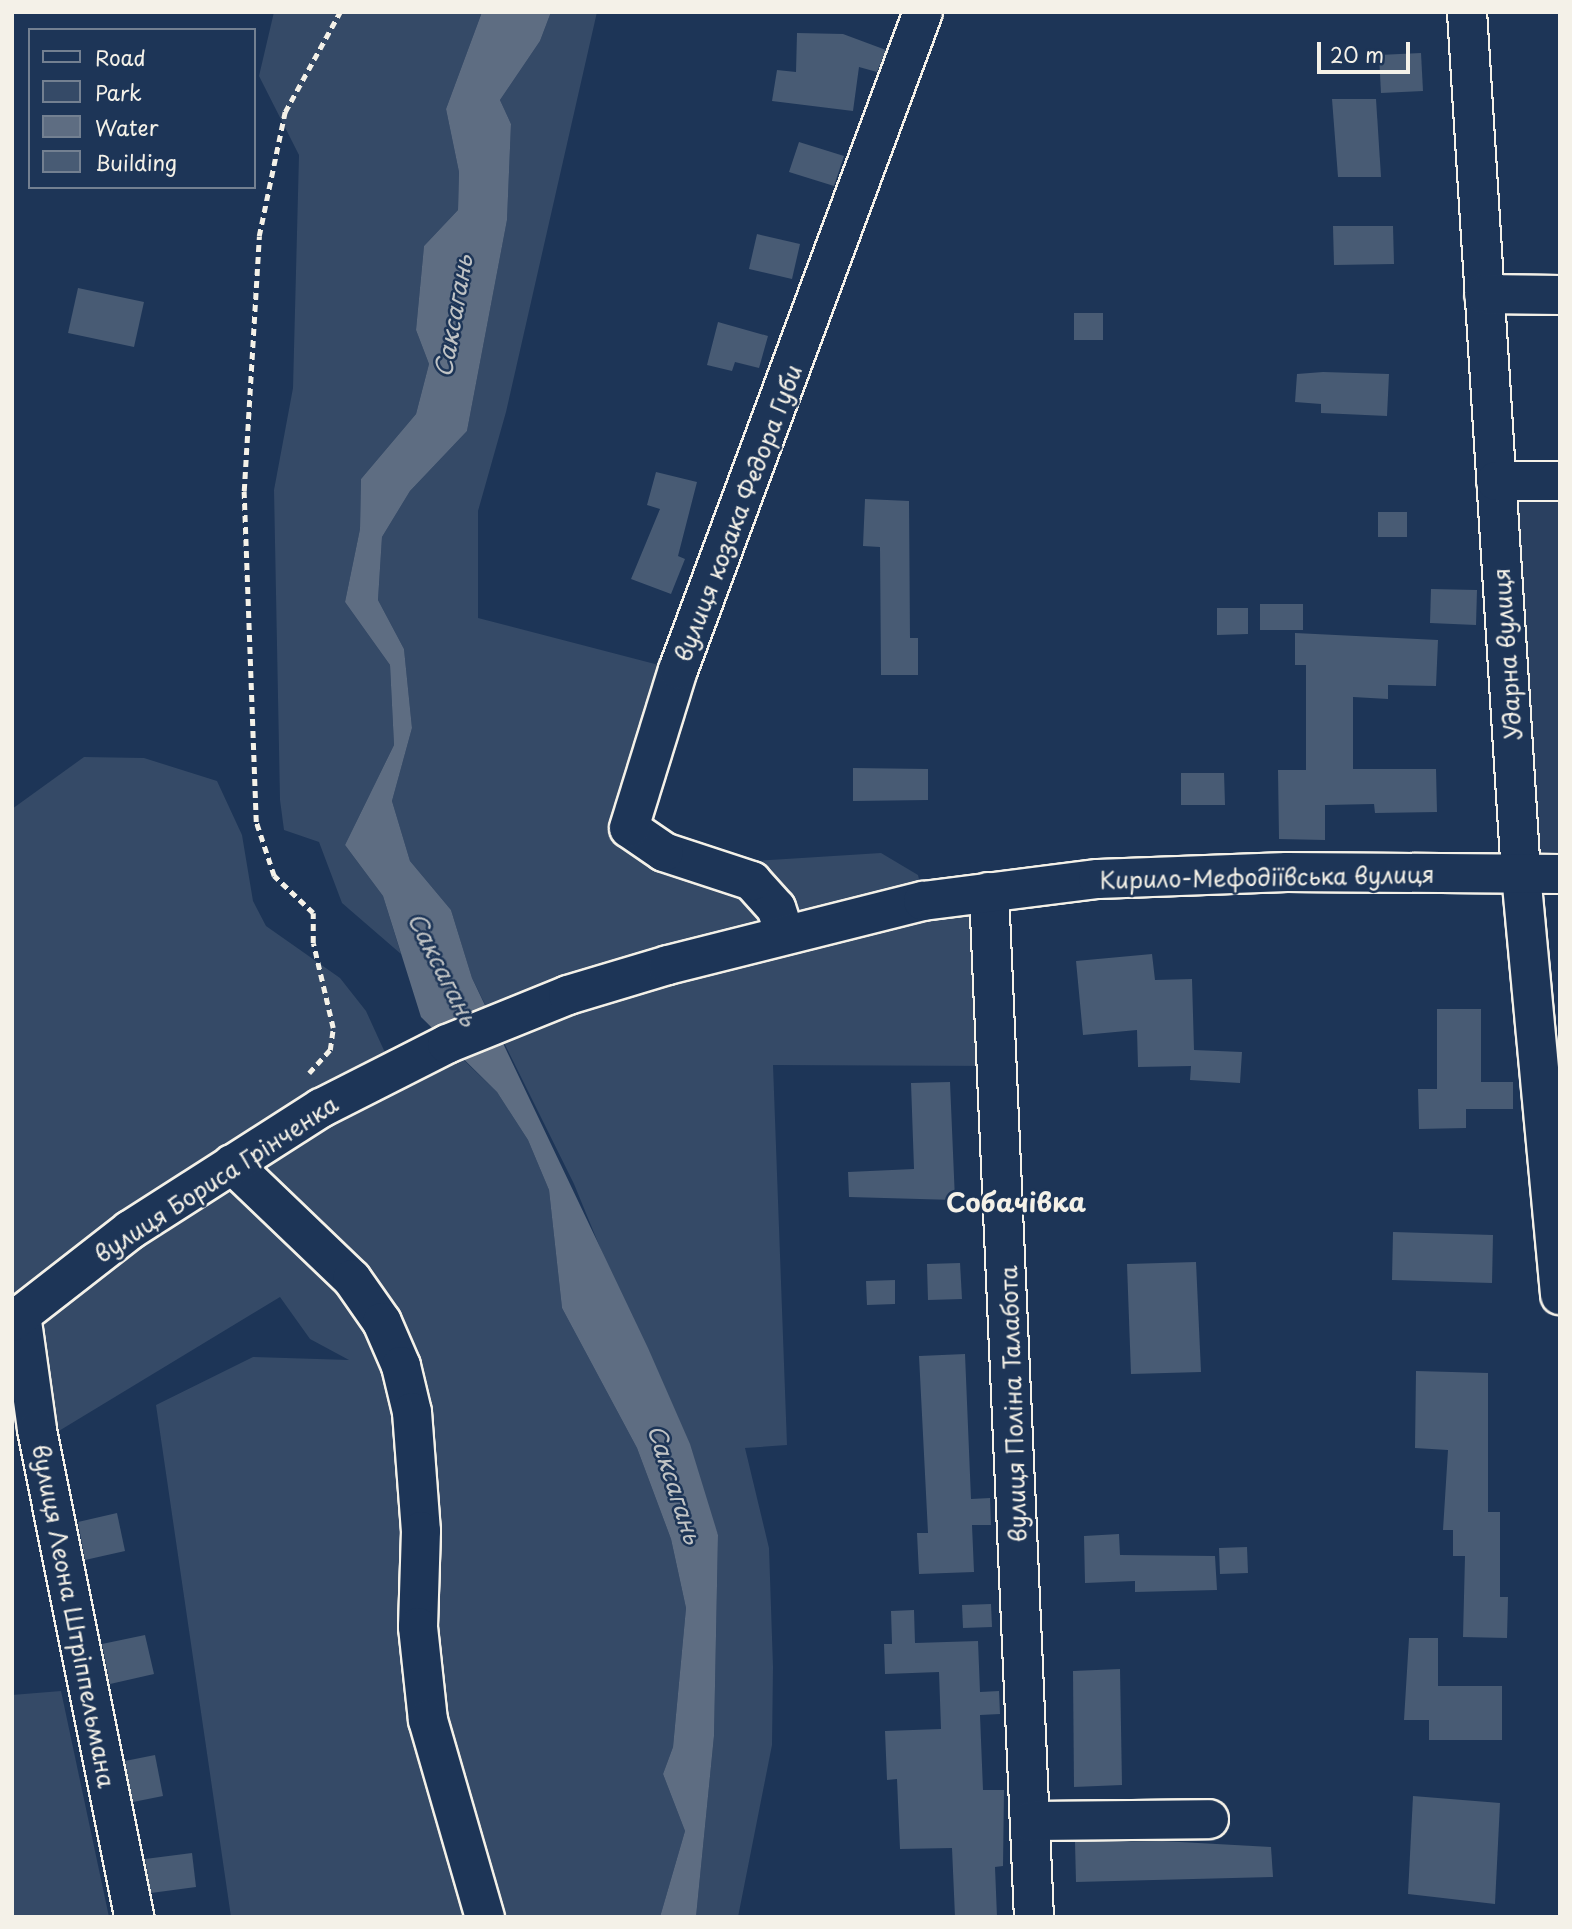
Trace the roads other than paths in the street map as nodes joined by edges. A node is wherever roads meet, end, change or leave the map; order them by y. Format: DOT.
graph roads {
  1 [pos="923,12"];
  2 [pos="1467,12"];
  3 [pos="1484,294"];
  4 [pos="1560,295"];
  5 [pos="1496,481"];
  6 [pos="1560,481"];
  7 [pos="1521,874"];
  8 [pos="1560,874"];
  9 [pos="989,891"];
  10 [pos="785,935"];
  11 [pos="568,995"];
  12 [pos="232,1164"];
  13 [pos="1560,1295"];
  14 [pos="17,1318"];
  15 [pos="1209,1819"];
  16 [pos="1030,1821"];
  17 [pos="134,1917"];
  18 [pos="485,1917"];
  19 [pos="1034,1917"];
  1 -- 10 [label="street, вулиця козака Федора Губи"];
  2 -- 3 [label="street, Ударна вулиця"];
  3 -- 4 [label="street"];
  3 -- 5 [label="street, Ударна вулиця"];
  5 -- 6 [label="street"];
  5 -- 7 [label="street, Ударна вулиця"];
  7 -- 8 [label="street, Кирило-Мефодіївська вулиця"];
  7 -- 9 [label="street, Кирило-Мефодіївська вулиця"];
  7 -- 13 [label="street, Ударна вулиця"];
  9 -- 10 [label="street, Кирило-Мефодіївська вулиця"];
  9 -- 16 [label="street, вулиця Поліна Талабота"];
  10 -- 11 [label="street, Кирило-Мефодіївська вулиця"];
  11 -- 12 [label="street, вулиця Бориса Грінченка"];
  12 -- 14 [label="street, вулиця Бориса Грінченка"];
  12 -- 18 [label="street"];
  14 -- 17 [label="street, вулиця Леона Штріппельмана"];
  15 -- 16 [label="street"];
  16 -- 19 [label="street, вулиця Поліна Талабота"];
}
